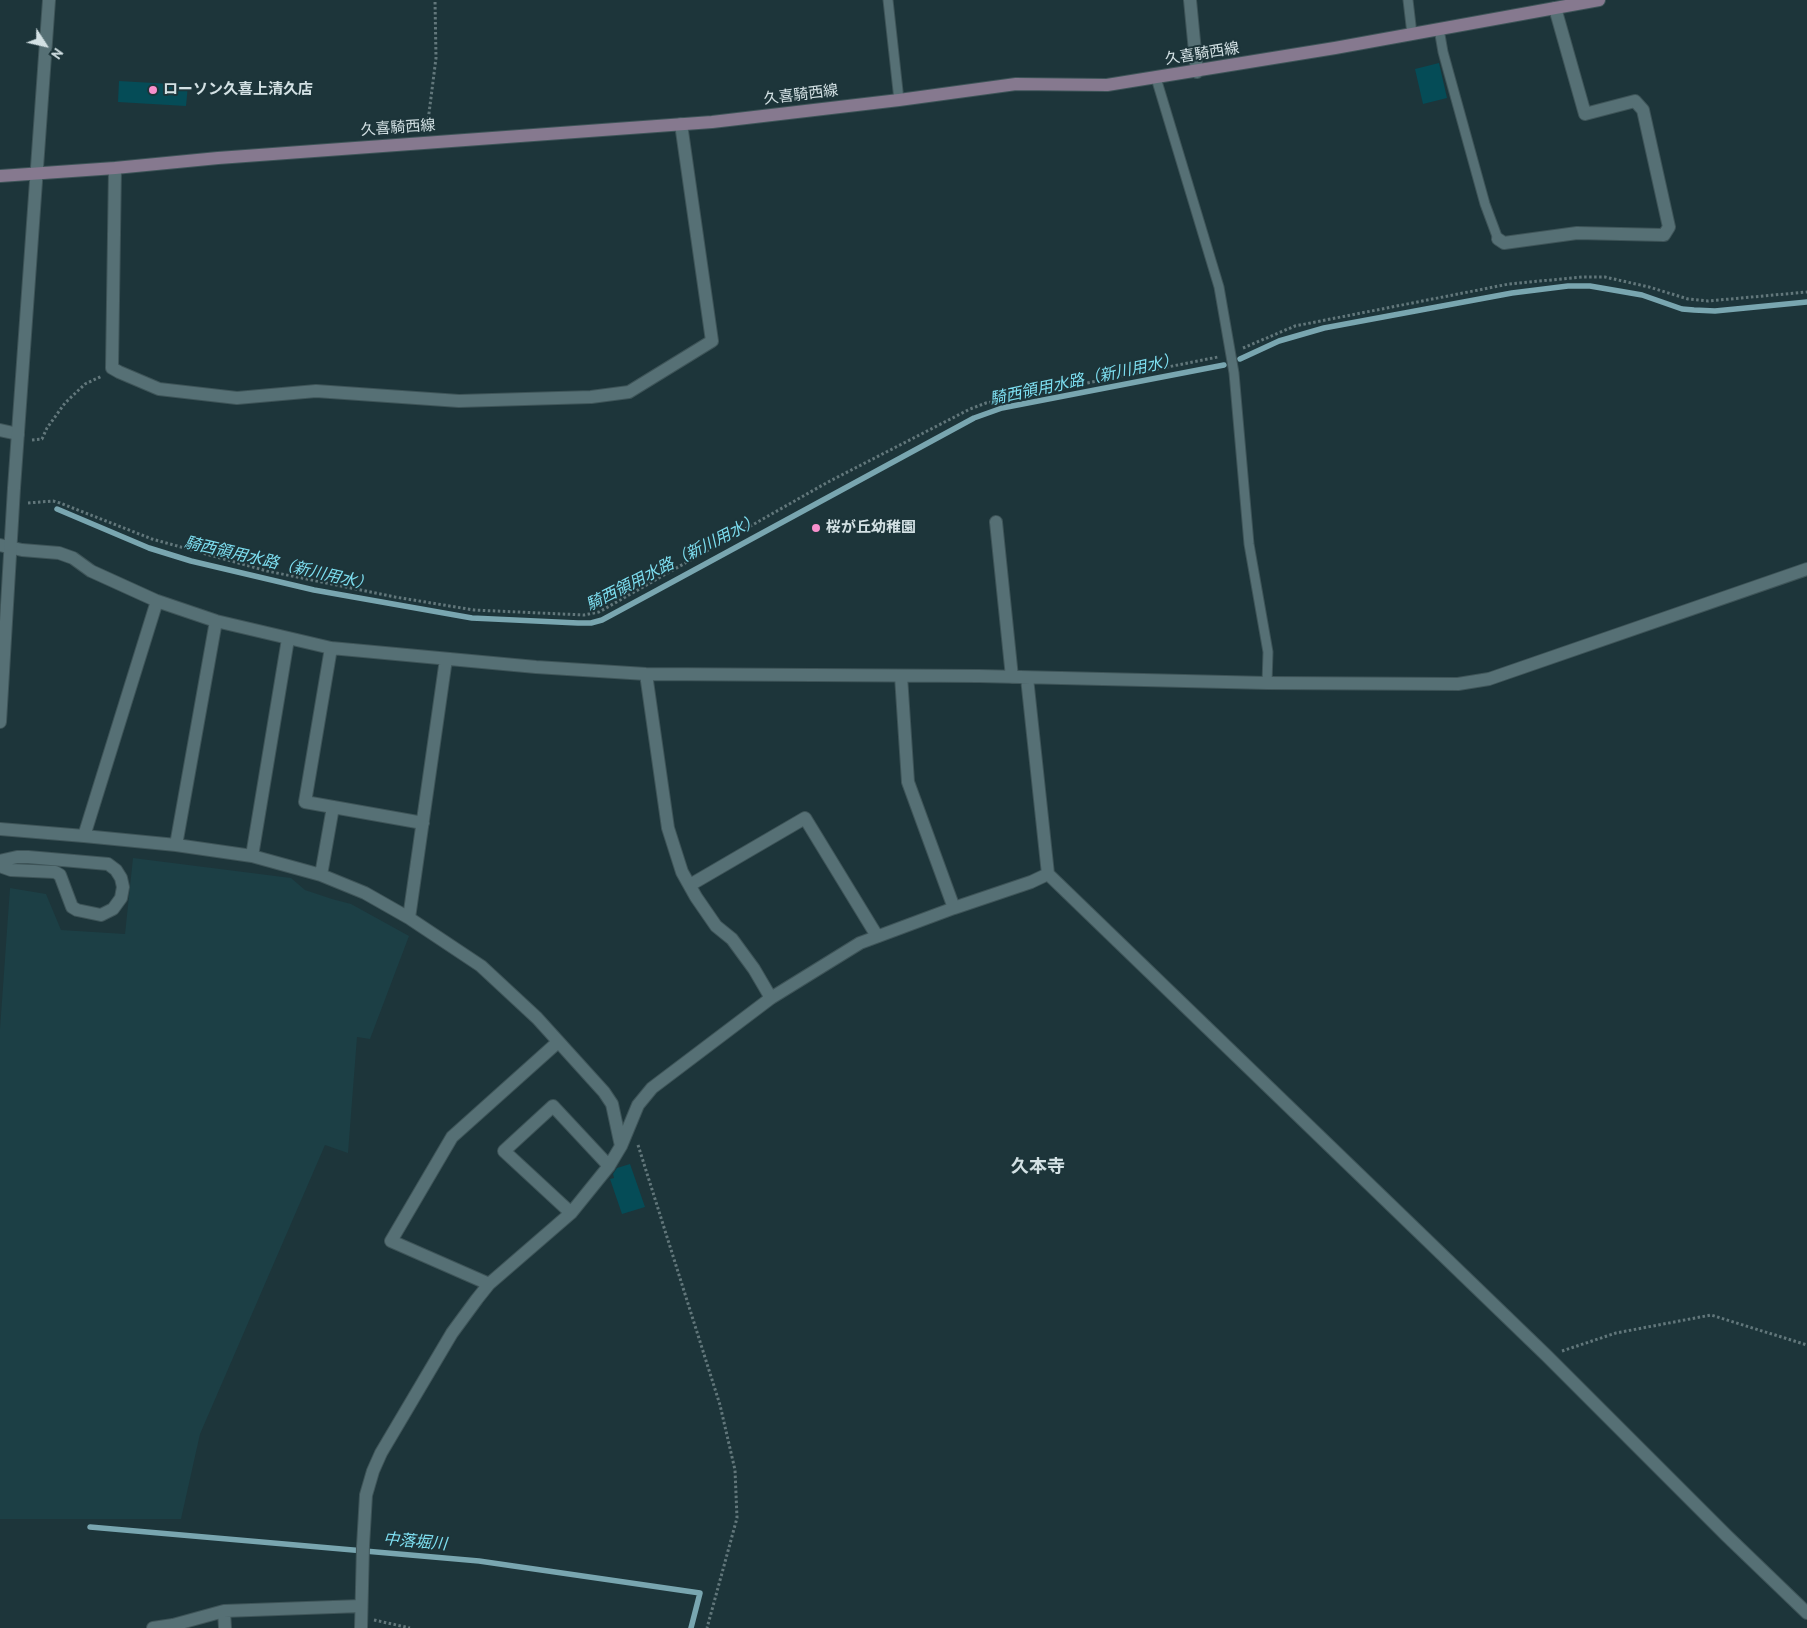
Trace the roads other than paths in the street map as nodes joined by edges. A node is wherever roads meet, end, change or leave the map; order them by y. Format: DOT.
graph roads {
  1 [pos="49,0"];
  2 [pos="888,0"];
  3 [pos="1190,0"];
  4 [pos="1408,0"];
  5 [pos="1599,0"];
  6 [pos="1555,8"];
  7 [pos="1439,29"];
  8 [pos="1412,34"];
  9 [pos="1197,72"];
  10 [pos="1156,78"];
  11 [pos="899,100"];
  12 [pos="681,124"];
  13 [pos="115,168"];
  14 [pos="37,173"];
  15 [pos="0,176"];
  16 [pos="1498,239"];
  17 [pos="0,430"];
  18 [pos="18,434"];
  19 [pos="996,522"];
  20 [pos="6,546"];
  21 [pos="1807,568"];
  22 [pos="157,601"];
  23 [pos="216,621"];
  24 [pos="288,639"];
  25 [pos="331,648"];
  26 [pos="446,659"];
  27 [pos="646,674"];
  28 [pos="901,676"];
  29 [pos="1012,678"];
  30 [pos="1027,678"];
  31 [pos="1267,683"];
  32 [pos="0,722"];
  33 [pos="333,807"];
  34 [pos="423,823"];
  35 [pos="0,829"];
  36 [pos="84,836"];
  37 [pos="176,845"];
  38 [pos="252,856"];
  39 [pos="0,861"];
  40 [pos="0,866"];
  41 [pos="1048,874"];
  42 [pos="321,875"];
  43 [pos="690,885"];
  44 [pos="954,908"];
  45 [pos="409,918"];
  46 [pos="877,936"];
  47 [pos="770,998"];
  48 [pos="558,1042"];
  49 [pos="621,1146"];
  50 [pos="609,1166"];
  51 [pos="571,1213"];
  52 [pos="489,1284"];
  53 [pos="224,1612"];
  54 [pos="1807,1613"];
  55 [pos="361,1617"];
  56 [pos="154,1628"];
  57 [pos="225,1628"];
  1 -- 14 [label="street"];
  2 -- 11 [label="lane"];
  3 -- 9 [label="street"];
  4 -- 8 [label="lane"];
  5 -- 6 [label="main road, 久喜騎西線"];
  6 -- 7 [label="main road, 久喜騎西線"];
  6 -- 16 [label="street"];
  7 -- 8 [label="main road, 久喜騎西線"];
  7 -- 16 [label="lane"];
  8 -- 9 [label="main road, 久喜騎西線"];
  9 -- 10 [label="main road, 久喜騎西線"];
  10 -- 11 [label="main road, 久喜騎西線"];
  10 -- 31 [label="lane"];
  11 -- 12 [label="main road, 久喜騎西線"];
  12 -- 13 [label="main road, 久喜騎西線"];
  12 -- 13 [label="street"];
  13 -- 14 [label="main road, 久喜騎西線"];
  14 -- 15 [label="main road, 久喜騎西線"];
  14 -- 18 [label="street"];
  17 -- 18 [label="street"];
  18 -- 20 [label="street"];
  19 -- 29 [label="street"];
  20 -- 22 [label="street"];
  20 -- 32 [label="street"];
  21 -- 31 [label="street"];
  22 -- 23 [label="street"];
  22 -- 36 [label="street"];
  23 -- 24 [label="street"];
  23 -- 37 [label="street"];
  24 -- 25 [label="street"];
  24 -- 38 [label="street"];
  25 -- 26 [label="street"];
  25 -- 33 [label="street"];
  26 -- 27 [label="street"];
  26 -- 34 [label="street"];
  27 -- 28 [label="street"];
  27 -- 43 [label="street"];
  28 -- 29 [label="street"];
  28 -- 44 [label="street"];
  29 -- 30 [label="street"];
  30 -- 31 [label="street"];
  30 -- 41 [label="street"];
  33 -- 34 [label="street"];
  33 -- 42 [label="street"];
  34 -- 45 [label="street"];
  35 -- 36 [label="street"];
  36 -- 37 [label="street"];
  37 -- 38 [label="street"];
  38 -- 42 [label="street"];
  39 -- 40 [label="street"];
  41 -- 44 [label="street"];
  41 -- 54 [label="street"];
  42 -- 45 [label="street"];
  43 -- 46 [label="street"];
  43 -- 47 [label="street"];
  44 -- 46 [label="street"];
  45 -- 48 [label="street"];
  46 -- 47 [label="street"];
  47 -- 49 [label="street"];
  48 -- 49 [label="street"];
  48 -- 52 [label="street"];
  49 -- 50 [label="street"];
  50 -- 51 [label="street"];
  50 -- 51 [label="street"];
  51 -- 52 [label="street"];
  52 -- 55 [label="street"];
  53 -- 55 [label="street"];
  53 -- 56 [label="street"];
  53 -- 57 [label="street"];
}
